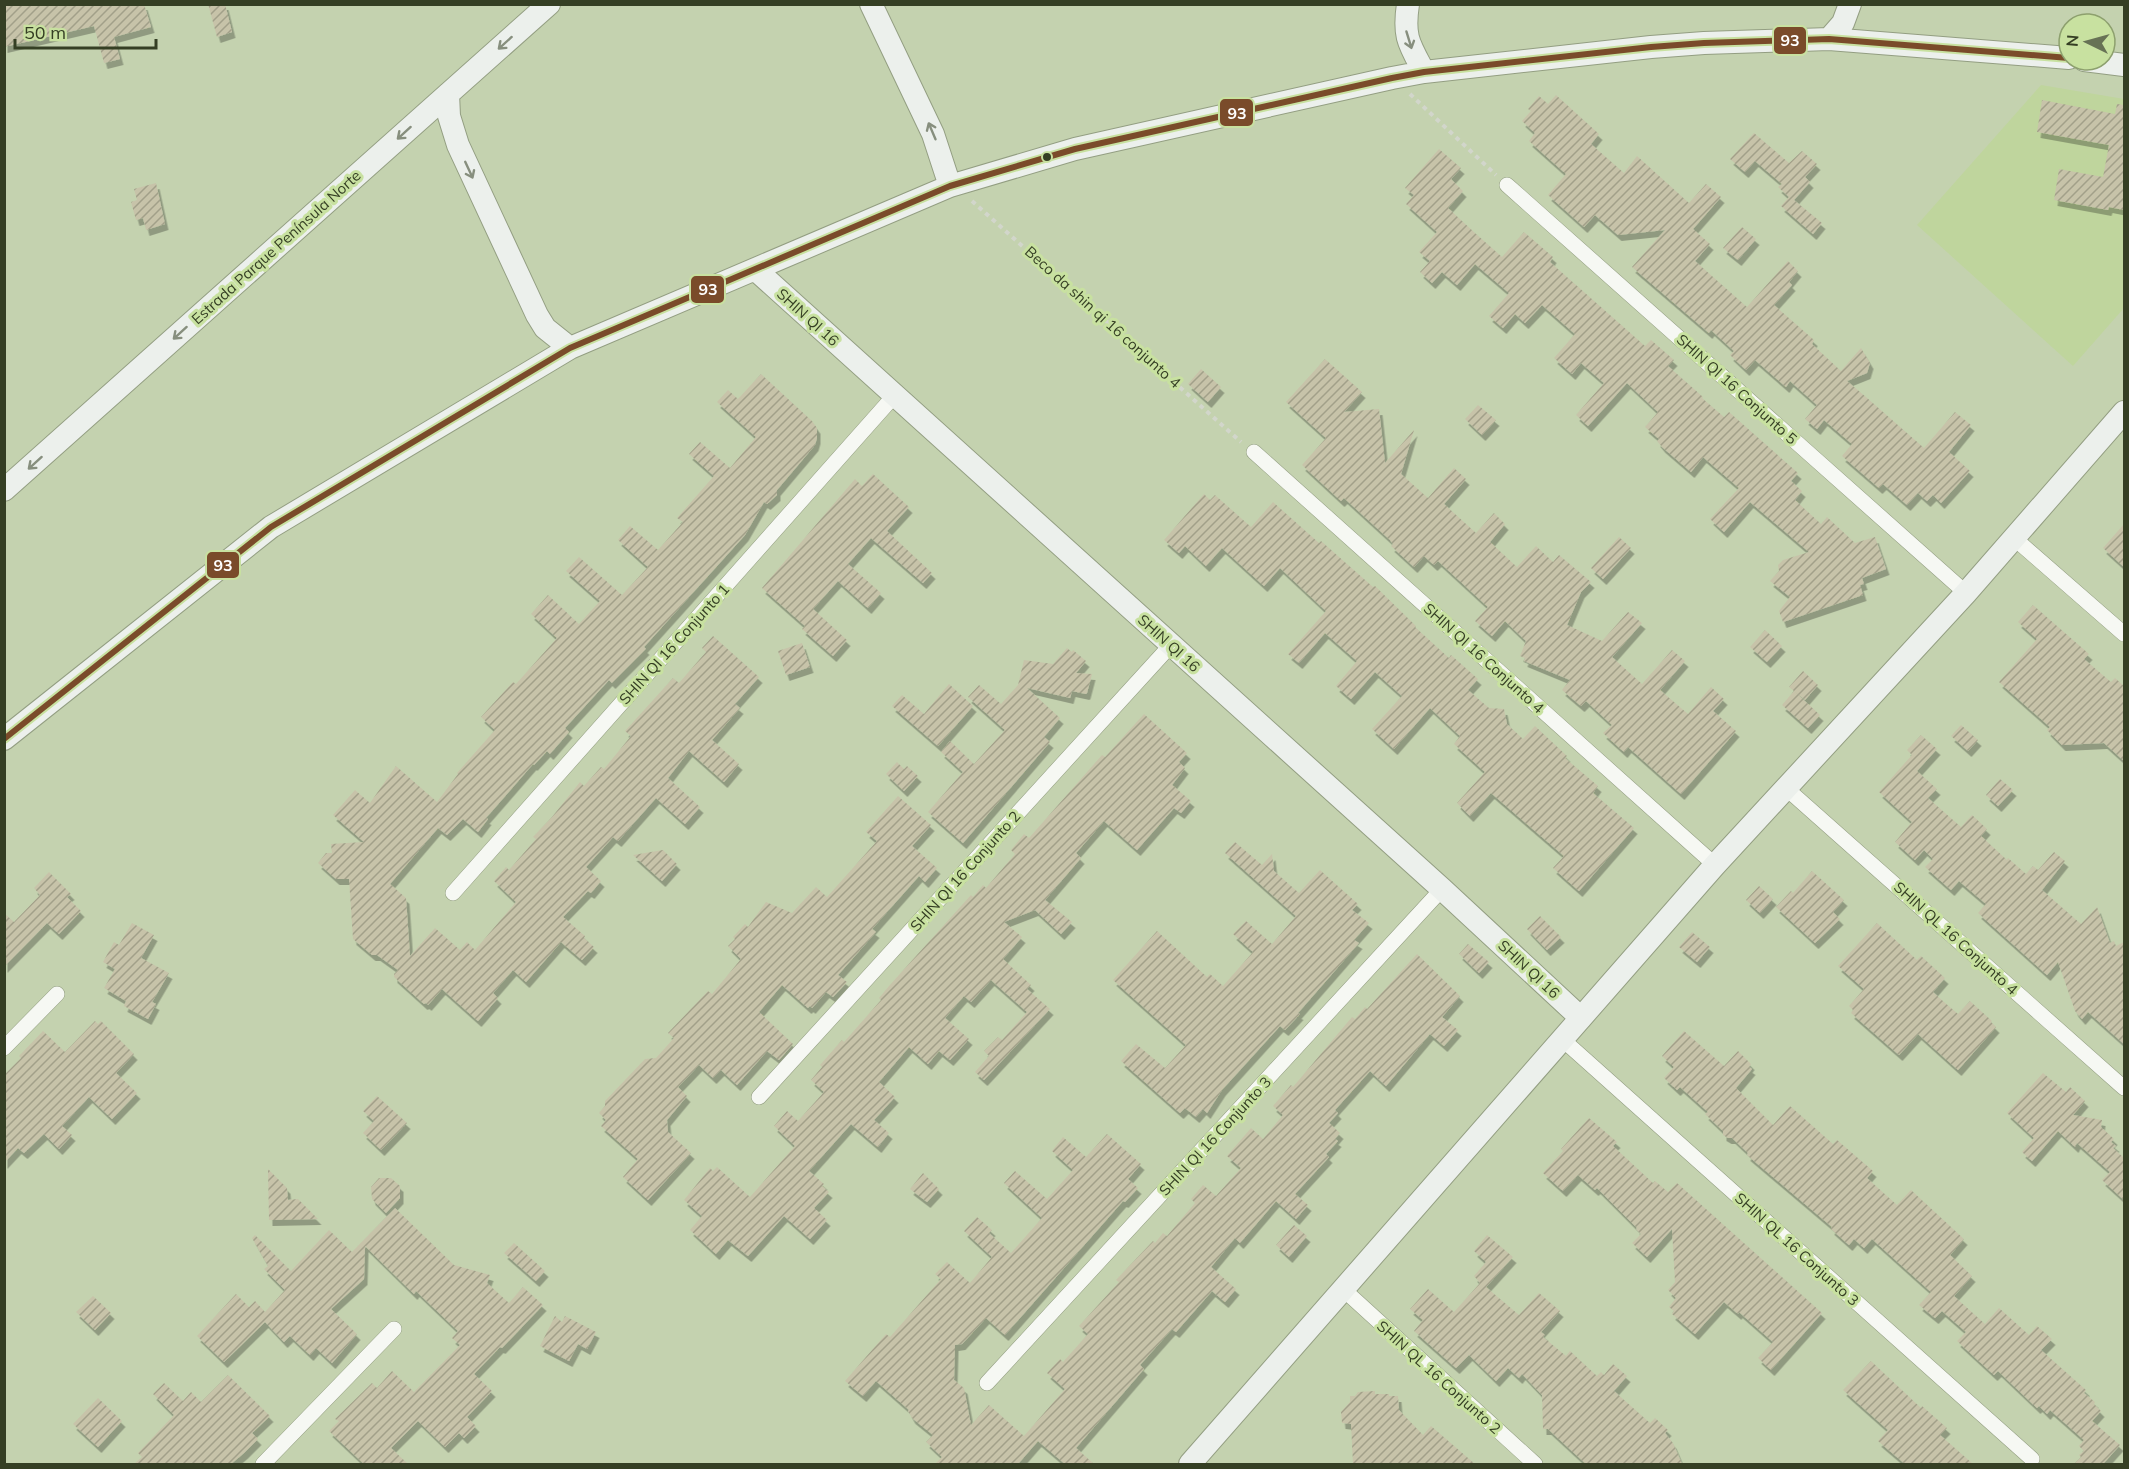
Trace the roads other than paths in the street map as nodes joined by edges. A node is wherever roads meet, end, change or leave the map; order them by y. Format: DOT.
graph roads {
  1 [pos="549,4"];
  2 [pos="871,4"];
  3 [pos="1408,4"];
  4 [pos="1850,4"];
  5 [pos="1829,39"];
  6 [pos="2057,57"];
  7 [pos="1424,72"];
  8 [pos="448,94"];
  9 [pos="1507,185"];
  10 [pos="951,186"];
  11 [pos="756,270"];
  12 [pos="570,348"];
  13 [pos="894,396"];
  14 [pos="2124,412"];
  15 [pos="1254,452"];
  16 [pos="4,490"];
  17 [pos="2014,538"];
  18 [pos="1966,593"];
  19 [pos="2124,634"];
  20 [pos="1171,645"];
  21 [pos="4,739"];
  22 [pos="1787,789"];
  23 [pos="1715,865"];
  24 [pos="1442,889"];
  25 [pos="453,893"];
  26 [pos="57,994"];
  27 [pos="1581,1017"];
  28 [pos="1562,1040"];
  29 [pos="4,1048"];
  30 [pos="2124,1088"];
  31 [pos="759,1098"];
  32 [pos="1343,1289"];
  33 [pos="394,1329"];
  34 [pos="987,1383"];
  35 [pos="2032,1459"];
  36 [pos="263,1464"];
  37 [pos="1190,1464"];
  38 [pos="1535,1464"];
  1 -- 8 [label="main road, Estrada Parque Península Norte, one-way"];
  10 -- 2 [label="main road, one-way"];
  3 -- 7 [label="main road, one-way"];
  4 -- 5 [label="main road"];
  5 -- 6 [label="main road"];
  5 -- 7 [label="main road"];
  7 -- 10 [label="main road"];
  8 -- 12 [label="main road, one-way"];
  8 -- 16 [label="main road, Estrada Parque Península Norte, one-way"];
  9 -- 18 [label="street, SHIN QI 16 Conjunto 5"];
  10 -- 11 [label="main road"];
  11 -- 12 [label="main road"];
  11 -- 13 [label="main road, SHIN QI 16"];
  12 -- 21 [label="main road"];
  13 -- 20 [label="main road, SHIN QI 16"];
  13 -- 25 [label="street, SHIN QI 16 Conjunto 1"];
  14 -- 17 [label="main road"];
  15 -- 23 [label="street, SHIN QI 16 Conjunto 4"];
  17 -- 18 [label="main road"];
  17 -- 19 [label="street"];
  18 -- 22 [label="main road"];
  20 -- 24 [label="main road, SHIN QI 16"];
  20 -- 31 [label="street, SHIN QI 16 Conjunto 2"];
  22 -- 23 [label="main road"];
  22 -- 30 [label="street, SHIN QL 16 Conjunto 4"];
  23 -- 27 [label="main road"];
  24 -- 27 [label="main road, SHIN QI 16"];
  24 -- 34 [label="street, SHIN QI 16 Conjunto 3"];
  26 -- 29 [label="street"];
  27 -- 28 [label="main road"];
  28 -- 32 [label="main road"];
  28 -- 35 [label="street, SHIN QL 16 Conjunto 3"];
  32 -- 37 [label="main road"];
  32 -- 38 [label="street, SHIN QL 16 Conjunto 2"];
  33 -- 36 [label="street"];
}
